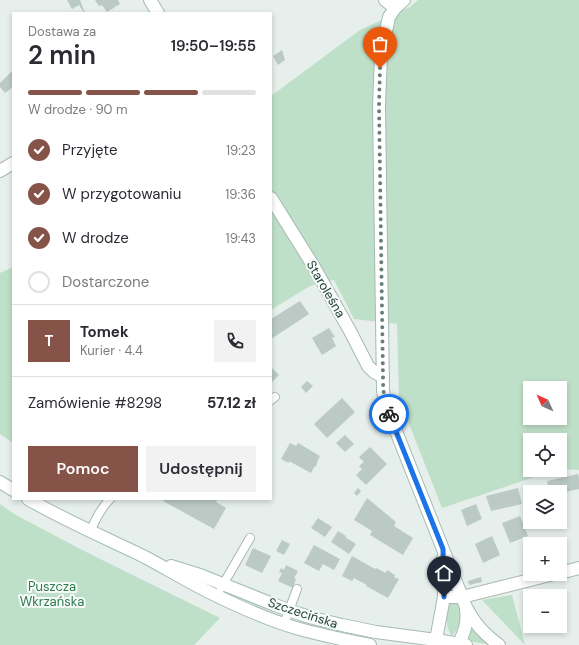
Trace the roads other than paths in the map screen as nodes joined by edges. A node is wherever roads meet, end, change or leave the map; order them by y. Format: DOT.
graph roads {
  1 [pos="150,0"];
  2 [pos="385,0"];
  3 [pos="400,4"];
  4 [pos="157,12"];
  5 [pos="12,164"];
  6 [pos="0,171"];
  7 [pos="272,200"];
  8 [pos="383,377"];
  9 [pos="0,482"];
  10 [pos="12,489"];
  11 [pos="30,500"];
  12 [pos="109,500"];
  13 [pos="90,532"];
  14 [pos="250,538"];
  15 [pos="443,549"];
  16 [pos="145,558"];
  17 [pos="579,568"];
  18 [pos="567,571"];
  19 [pos="532,581"];
  20 [pos="223,585"];
  21 [pos="297,589"];
  22 [pos="216,596"];
  23 [pos="444,597"];
  24 [pos="464,602"];
  25 [pos="289,610"];
  26 [pos="284,624"];
  27 [pos="437,642"];
  28 [pos="370,645"];
  29 [pos="461,645"];
  30 [pos="499,645"];
  1 -- 4 [label="street"];
  2 -- 3 [label="street"];
  3 -- 8 [label="street"];
  5 -- 6 [label="street"];
  7 -- 8 [label="street, Staroleśna"];
  8 -- 15 [label="street"];
  9 -- 10 [label="street"];
  11 -- 13 [label="street, Szczecińska"];
  12 -- 13 [label="lane"];
  13 -- 16 [label="street, Szczecińska"];
  14 -- 20 [label="lane"];
  15 -- 23 [label="street"];
  15 -- 24 [label="street"];
  16 -- 20 [label="street, Szczecińska"];
  16 -- 22 [label="street, Szczecińska"];
  17 -- 18 [label="street"];
  19 -- 24 [label="street"];
  20 -- 22 [label="lane"];
  20 -- 25 [label="street, Szczecińska"];
  21 -- 25 [label="lane"];
  22 -- 26 [label="street, Szczecińska"];
  23 -- 24 [label="street"];
  23 -- 27 [label="street"];
  24 -- 29 [label="street"];
  24 -- 30 [label="street"];
  25 -- 26 [label="lane"];
  25 -- 27 [label="street, Szczecińska"];
  26 -- 28 [label="street, Szczecińska"];
  27 -- 29 [label="street, Szczecińska"];
}
